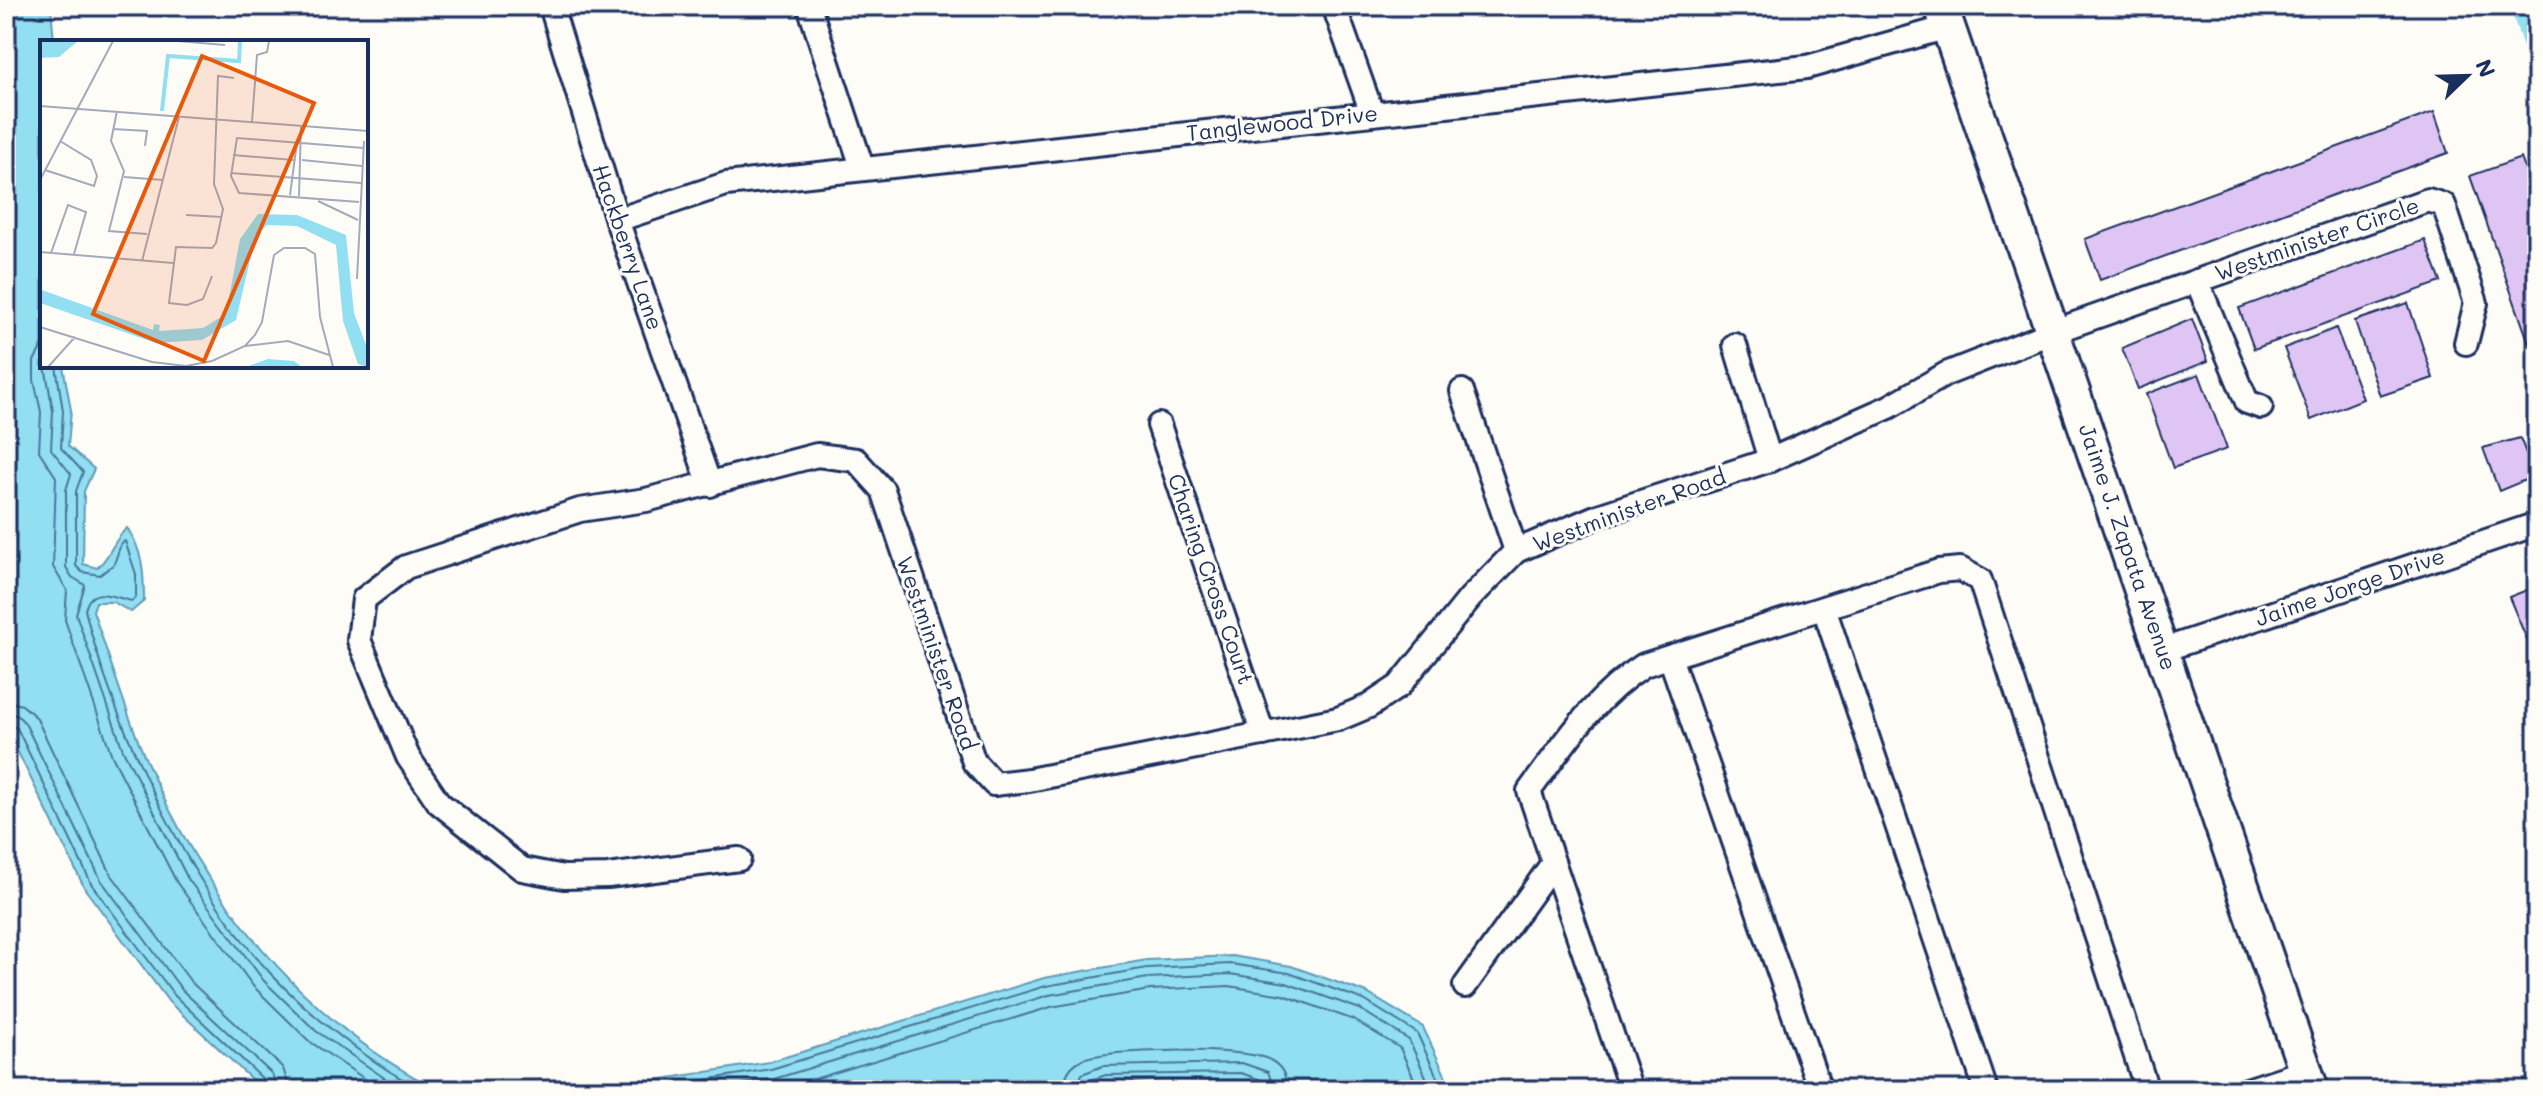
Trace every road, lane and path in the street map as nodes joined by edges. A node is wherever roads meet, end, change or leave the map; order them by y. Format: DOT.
graph roads {
  1 [pos="551,6"];
  2 [pos="809,6"];
  3 [pos="1334,6"];
  4 [pos="1944,16"];
  5 [pos="1372,113"];
  6 [pos="862,167"];
  7 [pos="617,220"];
  8 [pos="2197,281"];
  9 [pos="2055,331"];
  10 [pos="2466,343"];
  11 [pos="1735,345"];
  12 [pos="1462,391"];
  13 [pos="2261,407"];
  14 [pos="1159,425"];
  15 [pos="1770,460"];
  16 [pos="710,485"];
  17 [pos="2537,524"];
  18 [pos="1516,551"];
  19 [pos="1824,608"];
  20 [pos="2163,650"];
  21 [pos="1670,657"];
  22 [pos="1263,734"];
  23 [pos="739,859"];
  24 [pos="1553,863"];
  25 [pos="1465,986"];
  26 [pos="2309,1080"];
  27 [pos="1631,1090"];
  28 [pos="1820,1090"];
  29 [pos="1986,1090"];
  30 [pos="2147,1090"];
  31 [pos="2247,1090"];
  1 -- 7 [label="street, Hackberry Lane"];
  2 -- 6 [label="street"];
  3 -- 5 [label="street"];
  4 -- 5 [label="street, Tanglewood Drive"];
  4 -- 9 [label="street, Jaime J. Zapata Avenue"];
  5 -- 6 [label="street, Tanglewood Drive"];
  6 -- 7 [label="street, Tanglewood Drive"];
  7 -- 16 [label="street, Hackberry Lane"];
  8 -- 9 [label="street, Westminister Circle"];
  8 -- 10 [label="street, Westminister Circle"];
  8 -- 13 [label="street"];
  9 -- 15 [label="street, Westminister Road"];
  9 -- 20 [label="street, Jaime J. Zapata Avenue"];
  11 -- 15 [label="street"];
  12 -- 18 [label="street"];
  14 -- 22 [label="street, Charing Cross Court"];
  15 -- 18 [label="street, Westminister Road"];
  16 -- 22 [label="street, Westminister Road"];
  16 -- 23 [label="street, Westminister Road"];
  17 -- 20 [label="street, Jaime Jorge Drive"];
  18 -- 22 [label="street, Westminister Road"];
  19 -- 21 [label="street"];
  19 -- 29 [label="street"];
  19 -- 30 [label="street"];
  20 -- 26 [label="street, Jaime J. Zapata Avenue"];
  21 -- 24 [label="street"];
  21 -- 28 [label="street"];
  24 -- 25 [label="street"];
  24 -- 27 [label="street"];
  26 -- 31 [label="street"];
}
